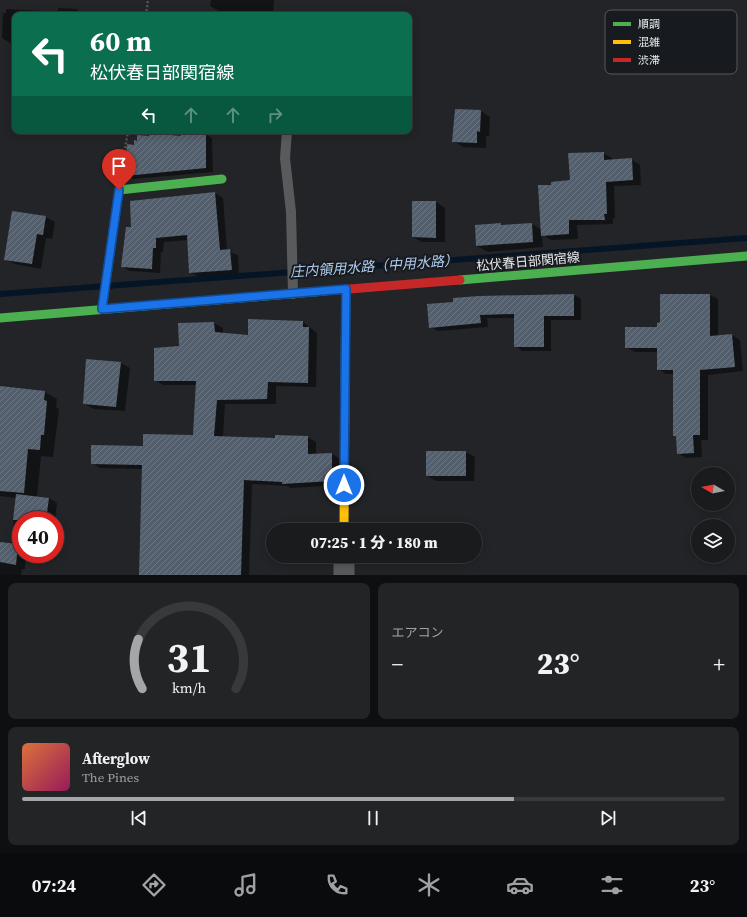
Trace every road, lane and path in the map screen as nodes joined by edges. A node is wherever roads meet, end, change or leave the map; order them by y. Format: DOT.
graph roads {
  1 [pos="148,0"];
  2 [pos="146,12"];
  3 [pos="128,134"];
  4 [pos="287,134"];
  5 [pos="222,179"];
  6 [pos="119,190"];
  7 [pos="747,256"];
  8 [pos="346,289"];
  9 [pos="293,294"];
  10 [pos="102,309"];
  11 [pos="0,318"];
  12 [pos="344,523"];
  13 [pos="344,563"];
  14 [pos="344,575"];
  1 -- 2 [label="path"];
  3 -- 6 [label="path"];
  4 -- 9 [label="lane"];
  5 -- 6 [label="main road"];
  6 -- 10 [label="main road"];
  7 -- 8 [label="main road, 松伏春日部関宿線"];
  8 -- 9 [label="main road, 松伏春日部関宿線"];
  8 -- 12 [label="main road"];
  9 -- 10 [label="main road, 松伏春日部関宿線"];
  10 -- 11 [label="main road, 松伏春日部関宿線"];
  13 -- 14 [label="street"];
}
